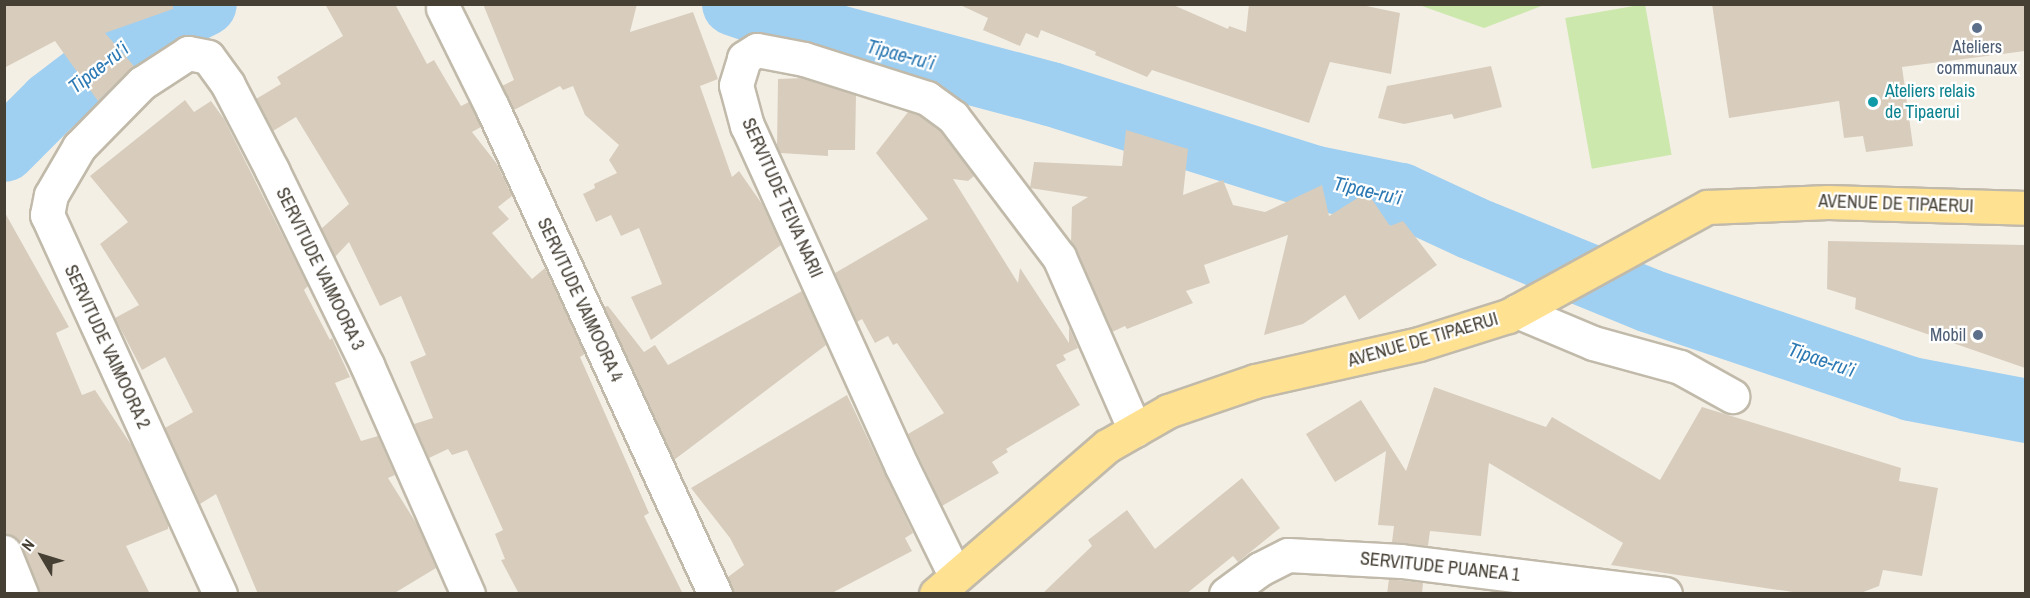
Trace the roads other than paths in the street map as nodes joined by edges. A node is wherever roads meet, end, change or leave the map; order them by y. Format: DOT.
graph roads {
  1 [pos="443,9"];
  2 [pos="114,111"];
  3 [pos="2025,208"];
  4 [pos="1517,311"];
  5 [pos="1732,396"];
  6 [pos="1135,430"];
  7 [pos="4,552"];
  8 [pos="946,584"];
  9 [pos="21,594"];
  10 [pos="220,594"];
  11 [pos="468,594"];
  12 [pos="715,594"];
  13 [pos="1226,594"];
  14 [pos="1665,594"];
  1 -- 12 [label="street, SERVITUDE VAIMOORA 4"];
  2 -- 10 [label="street, SERVITUDE VAIMOORA 2"];
  2 -- 11 [label="street, SERVITUDE VAIMOORA 3"];
  3 -- 4 [label="main road, AVENUE DE TIPAERUI"];
  4 -- 5 [label="street"];
  4 -- 6 [label="main road, AVENUE DE TIPAERUI"];
  6 -- 8 [label="main road, AVENUE DE TIPAERUI"];
  6 -- 8 [label="street, SERVITUDE TEIVA NARII"];
  7 -- 9 [label="street"];
  13 -- 14 [label="street, SERVITUDE PUANEA 1"];
}
